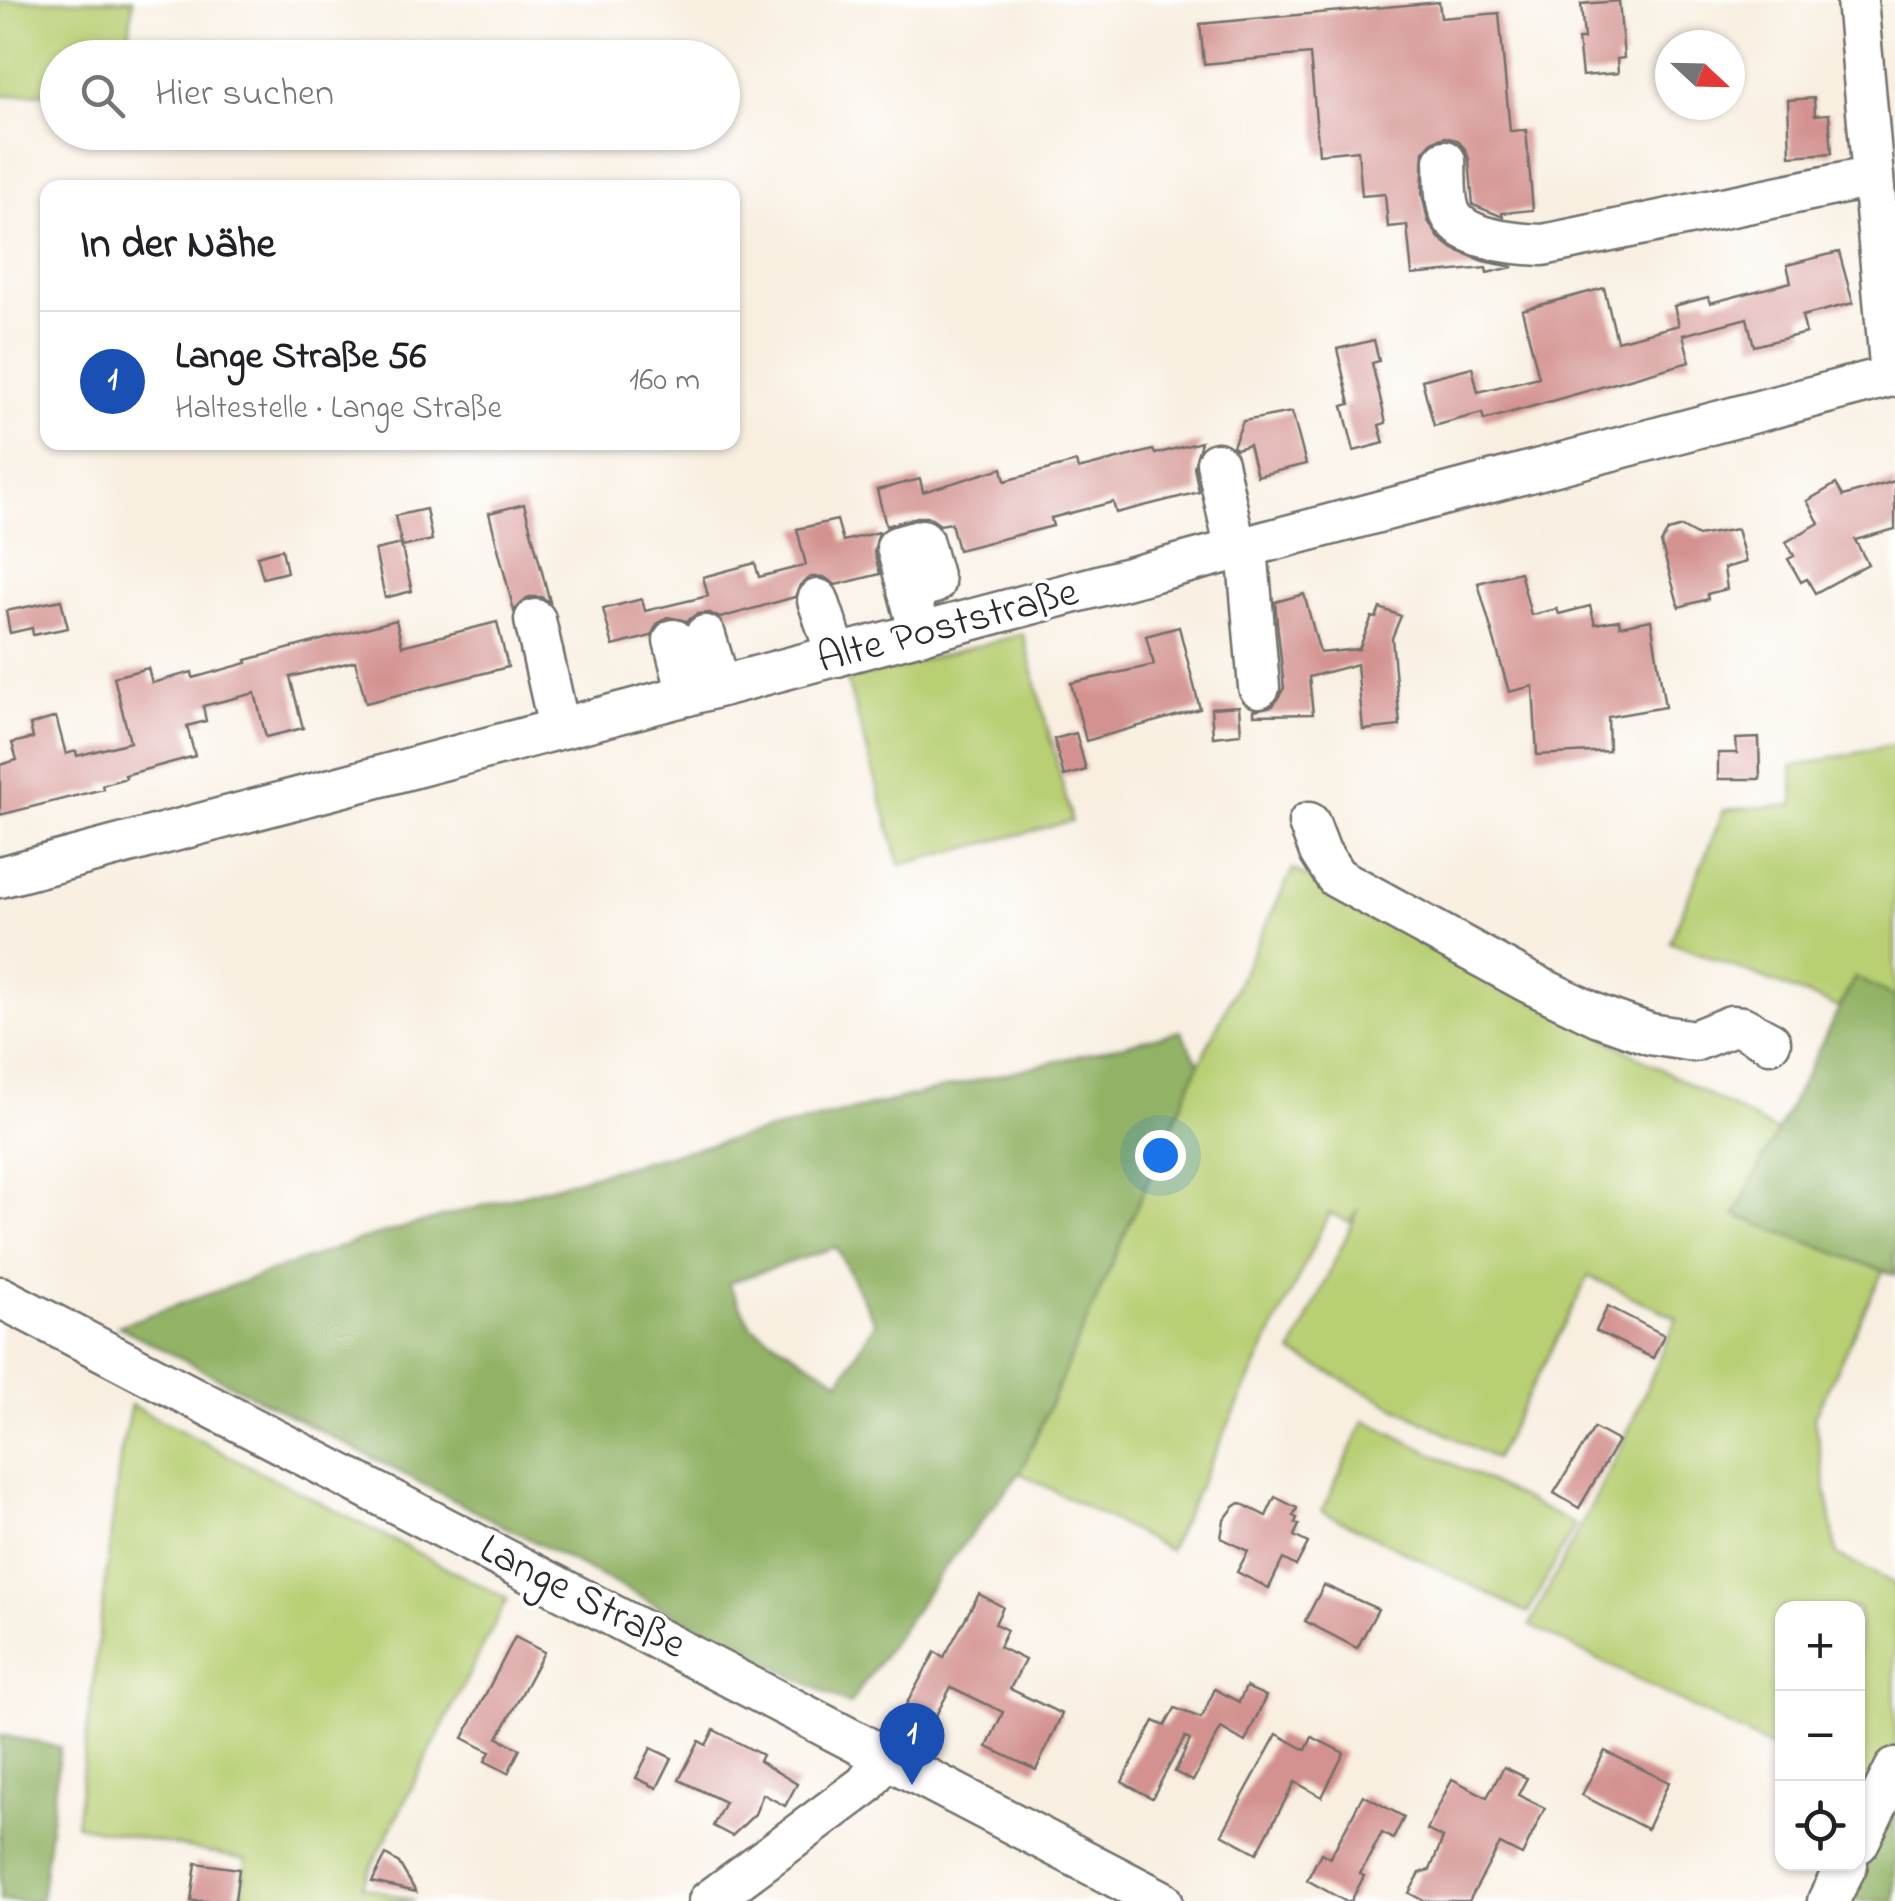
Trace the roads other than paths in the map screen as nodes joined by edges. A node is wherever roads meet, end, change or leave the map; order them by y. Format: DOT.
graph roads {
  1 [pos="1857,0"];
  2 [pos="1445,161"];
  3 [pos="1872,177"];
  4 [pos="1893,376"];
  5 [pos="1228,460"];
  6 [pos="1248,548"];
  7 [pos="908,590"];
  8 [pos="818,600"];
  9 [pos="535,620"];
  10 [pos="920,634"];
  11 [pos="690,638"];
  12 [pos="837,656"];
  13 [pos="1259,687"];
  14 [pos="704,690"];
  15 [pos="559,728"];
  16 [pos="1309,823"];
  17 [pos="0,877"];
  18 [pos="1770,1042"];
  19 [pos="0,1297"];
  20 [pos="887,1756"];
  21 [pos="1895,1770"];
  22 [pos="1865,1830"];
  23 [pos="1844,1871"];
  24 [pos="709,1901"];
  25 [pos="1162,1901"];
  26 [pos="1828,1901"];
  1 -- 3 [label="street"];
  2 -- 3 [label="street"];
  3 -- 4 [label="street"];
  4 -- 6 [label="street, Alte Poststraße"];
  5 -- 6 [label="street"];
  6 -- 10 [label="street, Alte Poststraße"];
  6 -- 13 [label="street"];
  7 -- 10 [label="street"];
  8 -- 12 [label="street"];
  9 -- 15 [label="street"];
  10 -- 12 [label="street, Alte Poststraße"];
  11 -- 14 [label="street"];
  12 -- 14 [label="street, Alte Poststraße"];
  14 -- 15 [label="street, Alte Poststraße"];
  15 -- 17 [label="street, Alte Poststraße"];
  16 -- 18 [label="street"];
  19 -- 20 [label="street, Lange Straße"];
  20 -- 24 [label="street"];
  20 -- 25 [label="street, Lange Straße"];
  21 -- 22 [label="street"];
  23 -- 26 [label="street"];
}
